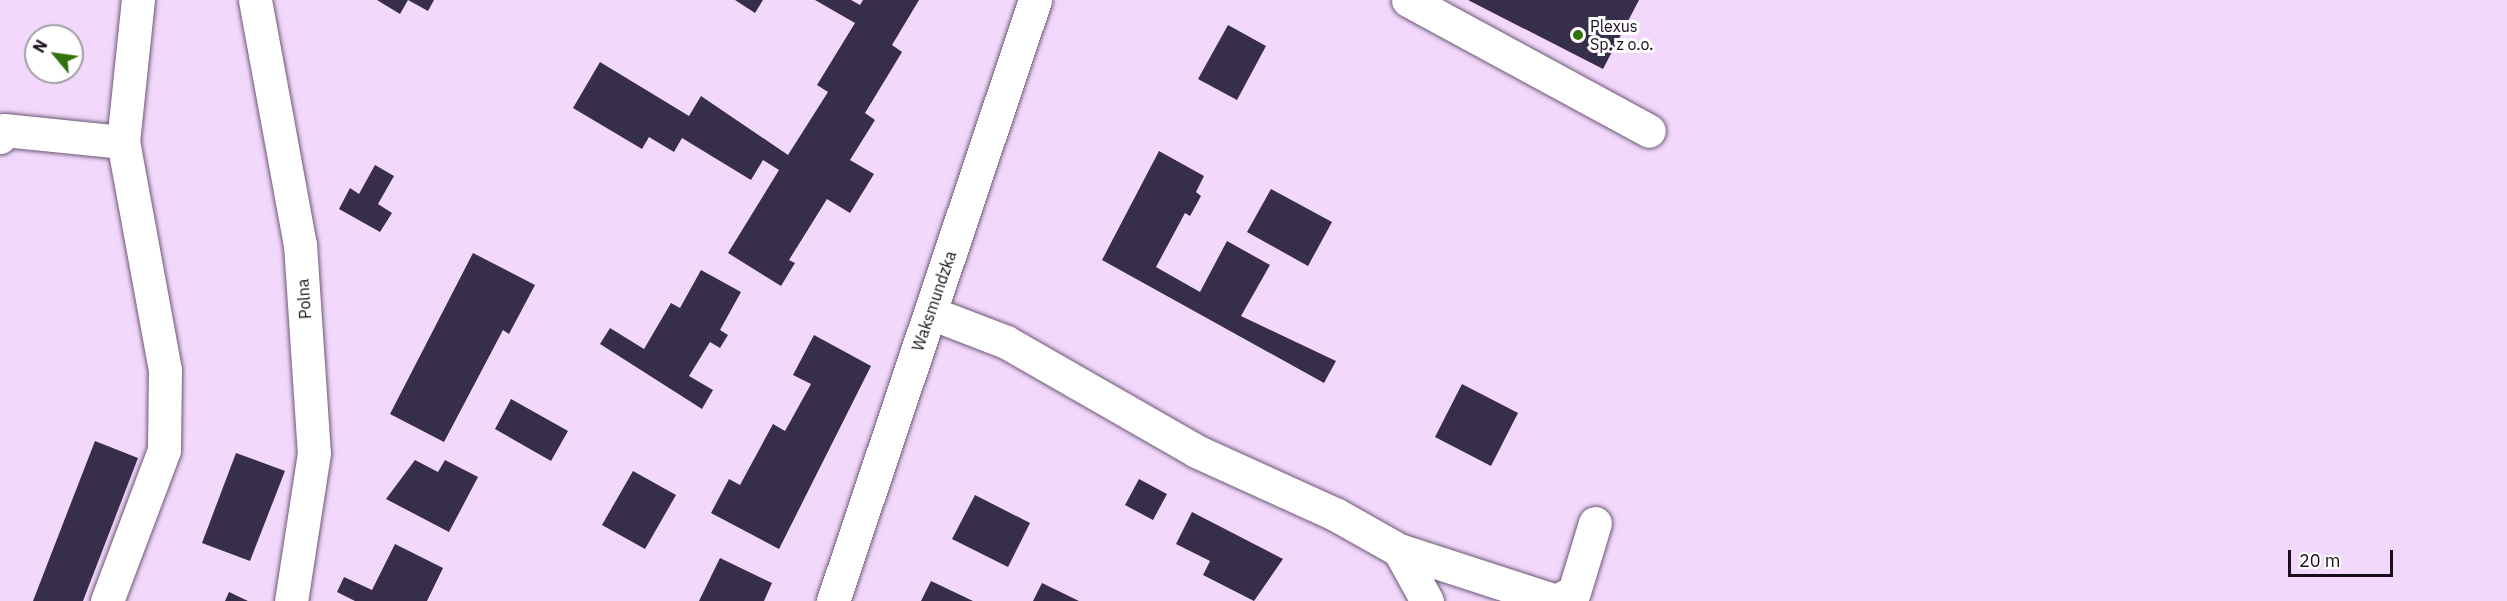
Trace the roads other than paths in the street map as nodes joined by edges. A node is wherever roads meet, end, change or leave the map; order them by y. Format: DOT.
graph roads {
  1 [pos="138,0"];
  2 [pos="255,0"];
  3 [pos="1035,0"];
  4 [pos="1408,0"];
  5 [pos="1649,131"];
  6 [pos="0,137"];
  7 [pos="123,142"];
  8 [pos="931,313"];
  9 [pos="1595,523"];
  10 [pos="1399,550"];
  11 [pos="107,601"];
  12 [pos="291,601"];
  13 [pos="833,601"];
  14 [pos="1427,601"];
  1 -- 7 [label="street"];
  2 -- 12 [label="street, Polna"];
  3 -- 8 [label="street, Waksmundzka"];
  4 -- 5 [label="street"];
  6 -- 7 [label="street"];
  7 -- 11 [label="street"];
  8 -- 10 [label="street"];
  8 -- 13 [label="street, Waksmundzka"];
  9 -- 10 [label="street"];
  10 -- 14 [label="street"];
}
